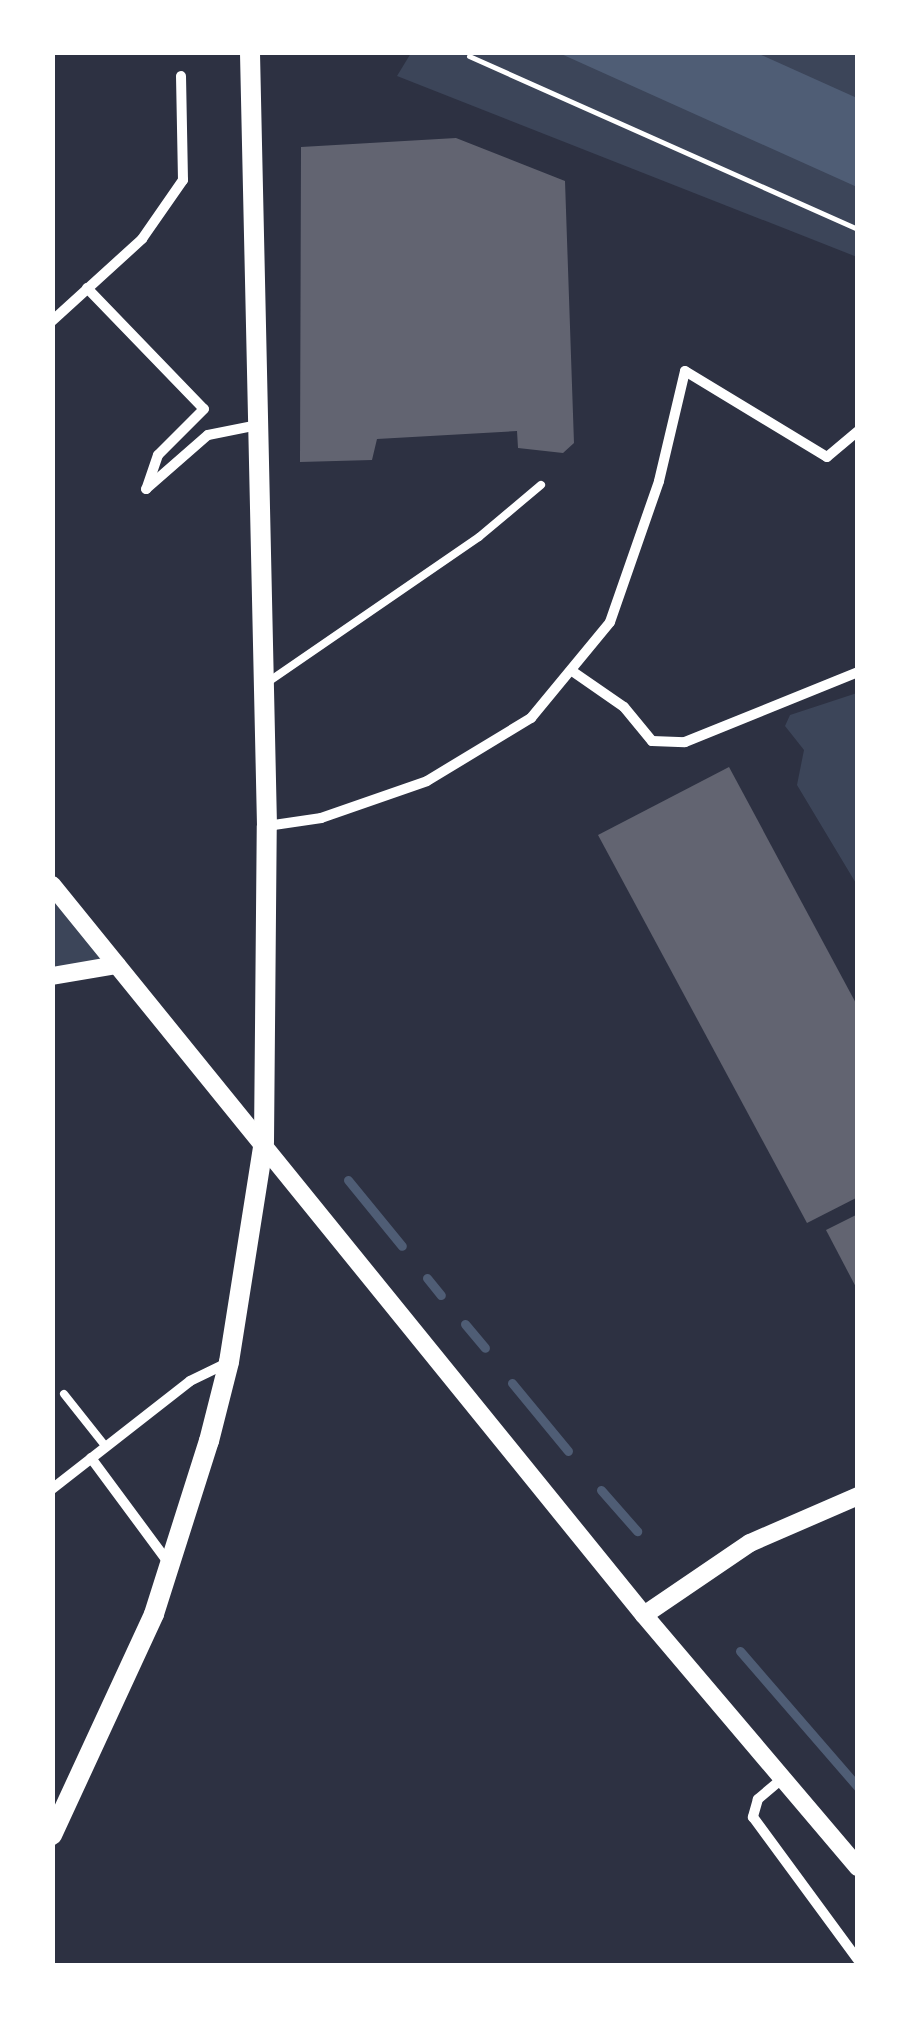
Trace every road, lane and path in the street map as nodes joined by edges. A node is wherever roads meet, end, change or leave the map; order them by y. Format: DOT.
graph roads {
  1 [pos="250,52"];
  2 [pos="470,56"];
  3 [pos="181,76"];
  4 [pos="858,230"];
  5 [pos="87,288"];
  6 [pos="52,322"];
  7 [pos="258,426"];
  8 [pos="858,432"];
  9 [pos="540,485"];
  10 [pos="572,671"];
  11 [pos="858,672"];
  12 [pos="264,684"];
  13 [pos="267,826"];
  14 [pos="52,885"];
  15 [pos="117,964"];
  16 [pos="52,976"];
  17 [pos="264,1142"];
  18 [pos="229,1362"];
  19 [pos="64,1394"];
  20 [pos="106,1447"];
  21 [pos="91,1458"];
  22 [pos="52,1489"];
  23 [pos="858,1496"];
  24 [pos="169,1564"];
  25 [pos="644,1615"];
  26 [pos="783,1778"];
  27 [pos="52,1835"];
  28 [pos="858,1866"];
  29 [pos="858,1960"];
  1 -- 7 [label="main road"];
  2 -- 4 [label="path"];
  3 -- 5 [label="street"];
  5 -- 6 [label="street"];
  5 -- 7 [label="street"];
  7 -- 12 [label="main road"];
  8 -- 10 [label="street"];
  9 -- 12 [label="lane"];
  10 -- 11 [label="street"];
  10 -- 13 [label="street"];
  12 -- 13 [label="main road"];
  13 -- 17 [label="main road"];
  14 -- 15 [label="street"];
  15 -- 16 [label="street"];
  15 -- 17 [label="street"];
  17 -- 18 [label="main road"];
  17 -- 25 [label="street"];
  18 -- 20 [label="street"];
  18 -- 24 [label="main road"];
  19 -- 20 [label="lane"];
  20 -- 21 [label="street"];
  21 -- 22 [label="street"];
  21 -- 24 [label="street"];
  23 -- 25 [label="street"];
  24 -- 27 [label="main road"];
  25 -- 26 [label="street"];
  26 -- 28 [label="street"];
  26 -- 29 [label="street"];
}
